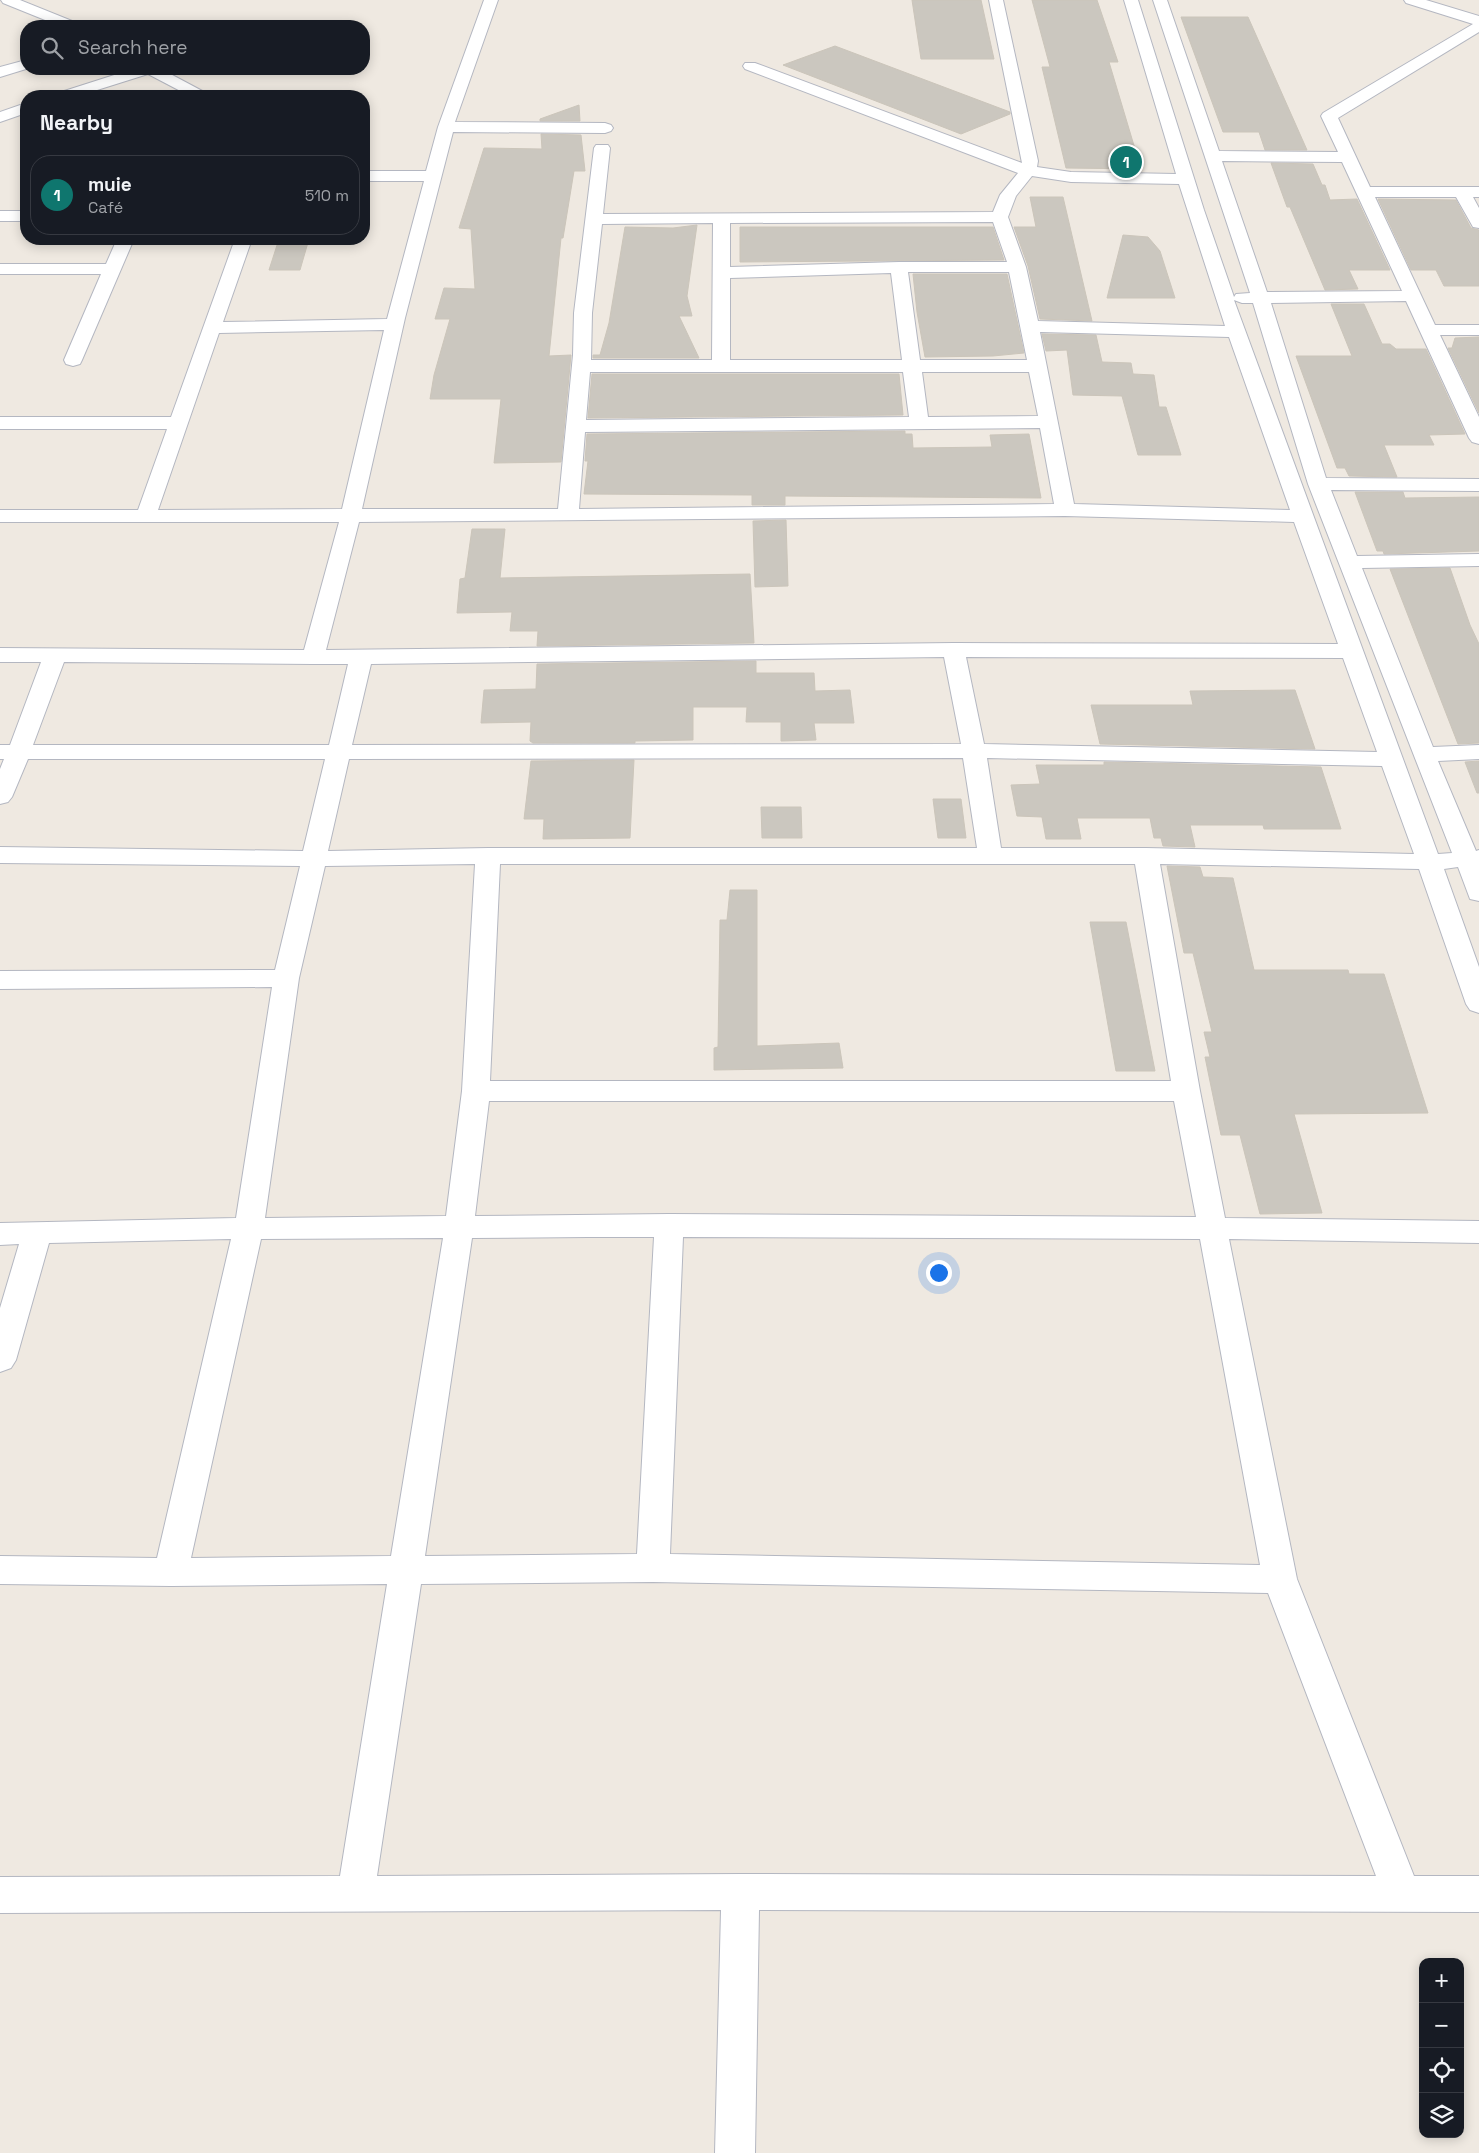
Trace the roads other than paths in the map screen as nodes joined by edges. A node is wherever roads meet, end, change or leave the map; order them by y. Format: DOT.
graph roads {
  1 [pos="8,0"];
  2 [pos="491,0"];
  3 [pos="996,0"];
  4 [pos="1132,0"];
  5 [pos="1160,0"];
  6 [pos="1411,0"];
  7 [pos="57,20"];
  8 [pos="1479,21"];
  9 [pos="1479,26"];
  10 [pos="20,66"];
  11 [pos="750,66"];
  12 [pos="1182,66"];
  13 [pos="1152,67"];
  14 [pos="0,72"];
  15 [pos="130,75"];
  16 [pos="160,75"];
  17 [pos="82,90"];
  18 [pos="189,90"];
  19 [pos="20,110"];
  20 [pos="0,117"];
  21 [pos="446,127"];
  22 [pos="605,128"];
  23 [pos="602,148"];
  24 [pos="1211,156"];
  25 [pos="1348,157"];
  26 [pos="1028,171"];
  27 [pos="370,176"];
  28 [pos="434,176"];
  29 [pos="1186,179"];
  30 [pos="1364,192"];
  31 [pos="1471,192"];
  32 [pos="0,216"];
  33 [pos="20,216"];
  34 [pos="1000,217"];
  35 [pos="595,219"];
  36 [pos="722,219"];
  37 [pos="1479,223"];
  38 [pos="122,245"];
  39 [pos="241,245"];
  40 [pos="899,267"];
  41 [pos="1017,267"];
  42 [pos="0,269"];
  43 [pos="112,269"];
  44 [pos="722,273"];
  45 [pos="1413,296"];
  46 [pos="1260,297"];
  47 [pos="1225,298"];
  48 [pos="395,324"];
  49 [pos="1030,326"];
  50 [pos="211,328"];
  51 [pos="1429,330"];
  52 [pos="1479,330"];
  53 [pos="1237,332"];
  54 [pos="73,360"];
  55 [pos="910,365"];
  56 [pos="581,366"];
  57 [pos="721,366"];
  58 [pos="1039,366"];
  59 [pos="1456,388"];
  60 [pos="1479,388"];
  61 [pos="1049,422"];
  62 [pos="0,423"];
  63 [pos="178,423"];
  64 [pos="919,423"];
  65 [pos="575,426"];
  66 [pos="1479,438"];
  67 [pos="1318,484"];
  68 [pos="1479,485"];
  69 [pos="1065,510"];
  70 [pos="351,514"];
  71 [pos="568,514"];
  72 [pos="146,515"];
  73 [pos="0,516"];
  74 [pos="1302,516"];
  75 [pos="1475,560"];
  76 [pos="1349,562"];
  77 [pos="1479,582"];
  78 [pos="954,650"];
  79 [pos="1351,651"];
  80 [pos="0,655"];
  81 [pos="55,655"];
  82 [pos="313,657"];
  83 [pos="361,657"];
  84 [pos="974,751"];
  85 [pos="10,752"];
  86 [pos="340,752"];
  87 [pos="1479,752"];
  88 [pos="1424,754"];
  89 [pos="1392,759"];
  90 [pos="0,797"];
  91 [pos="0,855"];
  92 [pos="488,856"];
  93 [pos="990,856"];
  94 [pos="1146,856"];
  95 [pos="315,858"];
  96 [pos="1473,858"];
  97 [pos="1430,862"];
  98 [pos="1479,893"];
  99 [pos="286,978"];
  100 [pos="0,980"];
  101 [pos="1479,1004"];
  102 [pos="476,1091"];
  103 [pos="1186,1091"];
  104 [pos="669,1225"];
  105 [pos="249,1227"];
  106 [pos="459,1227"];
  107 [pos="1213,1227"];
  108 [pos="37,1232"];
  109 [pos="1479,1232"];
  110 [pos="0,1234"];
  111 [pos="0,1360"];
  112 [pos="653,1568"];
  113 [pos="406,1569"];
  114 [pos="0,1570"];
  115 [pos="171,1572"];
  116 [pos="1280,1579"];
  117 [pos="740,1892"];
  118 [pos="1401,1892"];
  119 [pos="356,1894"];
  120 [pos="1479,1894"];
  121 [pos="0,1895"];
  122 [pos="735,2153"];
  1 -- 7 [label="street"];
  2 -- 21 [label="street"];
  3 -- 26 [label="street"];
  4 -- 13 [label="street"];
  5 -- 12 [label="street"];
  6 -- 8 [label="street"];
  9 -- 25 [label="street"];
  10 -- 14 [label="street"];
  11 -- 26 [label="street"];
  12 -- 13 [label="street"];
  12 -- 24 [label="street"];
  13 -- 29 [label="street"];
  15 -- 17 [label="street"];
  16 -- 18 [label="street"];
  19 -- 20 [label="street"];
  21 -- 22 [label="street"];
  21 -- 28 [label="street"];
  23 -- 35 [label="street"];
  24 -- 25 [label="street"];
  24 -- 46 [label="street"];
  25 -- 30 [label="street"];
  26 -- 29 [label="street"];
  26 -- 34 [label="street"];
  27 -- 28 [label="street"];
  28 -- 48 [label="street"];
  29 -- 47 [label="street"];
  30 -- 31 [label="street"];
  30 -- 45 [label="street"];
  31 -- 37 [label="street"];
  32 -- 33 [label="street"];
  34 -- 36 [label="street"];
  34 -- 41 [label="street"];
  35 -- 36 [label="street"];
  35 -- 56 [label="street"];
  36 -- 44 [label="street"];
  38 -- 43 [label="street"];
  39 -- 50 [label="street"];
  40 -- 41 [label="street"];
  40 -- 44 [label="street"];
  40 -- 55 [label="street"];
  41 -- 49 [label="street"];
  42 -- 43 [label="street"];
  43 -- 54 [label="street"];
  44 -- 57 [label="street"];
  45 -- 46 [label="street"];
  45 -- 51 [label="street"];
  46 -- 47 [label="street"];
  46 -- 67 [label="street"];
  47 -- 53 [label="street"];
  48 -- 50 [label="street"];
  48 -- 70 [label="street"];
  49 -- 53 [label="street"];
  49 -- 58 [label="street"];
  50 -- 63 [label="street"];
  51 -- 52 [label="street"];
  51 -- 59 [label="street"];
  53 -- 74 [label="street"];
  55 -- 57 [label="street"];
  55 -- 58 [label="street"];
  55 -- 64 [label="street"];
  56 -- 57 [label="street"];
  56 -- 65 [label="street"];
  58 -- 61 [label="street"];
  59 -- 60 [label="street"];
  59 -- 66 [label="street"];
  61 -- 64 [label="street"];
  61 -- 69 [label="street"];
  62 -- 63 [label="street"];
  63 -- 72 [label="street"];
  64 -- 65 [label="street"];
  65 -- 71 [label="street"];
  67 -- 68 [label="street"];
  67 -- 76 [label="street"];
  69 -- 71 [label="street"];
  69 -- 74 [label="street"];
  70 -- 71 [label="street"];
  70 -- 72 [label="street"];
  70 -- 82 [label="street"];
  72 -- 73 [label="street"];
  74 -- 79 [label="street"];
  75 -- 76 [label="street"];
  75 -- 77 [label="street"];
  76 -- 88 [label="street"];
  78 -- 79 [label="street"];
  78 -- 83 [label="street"];
  78 -- 84 [label="street"];
  79 -- 89 [label="street"];
  80 -- 81 [label="street"];
  81 -- 82 [label="street"];
  81 -- 85 [label="street"];
  82 -- 83 [label="street"];
  83 -- 86 [label="street"];
  84 -- 86 [label="street"];
  84 -- 89 [label="street"];
  84 -- 93 [label="street"];
  85 -- 86 [label="street"];
  85 -- 90 [label="street"];
  86 -- 95 [label="street"];
  87 -- 88 [label="street"];
  88 -- 96 [label="street"];
  89 -- 97 [label="street"];
  91 -- 95 [label="street"];
  92 -- 93 [label="street"];
  92 -- 95 [label="street"];
  92 -- 102 [label="street"];
  93 -- 94 [label="street"];
  94 -- 97 [label="street"];
  94 -- 103 [label="street"];
  95 -- 99 [label="street"];
  96 -- 97 [label="street"];
  96 -- 98 [label="street"];
  97 -- 101 [label="street"];
  99 -- 100 [label="street"];
  99 -- 105 [label="street"];
  102 -- 103 [label="street"];
  102 -- 106 [label="street"];
  103 -- 107 [label="street"];
  104 -- 106 [label="street"];
  104 -- 107 [label="street"];
  104 -- 112 [label="street"];
  105 -- 106 [label="street"];
  105 -- 108 [label="street"];
  105 -- 115 [label="street"];
  106 -- 113 [label="street"];
  107 -- 109 [label="street"];
  107 -- 116 [label="street"];
  108 -- 110 [label="street"];
  108 -- 111 [label="street"];
  112 -- 113 [label="street"];
  112 -- 116 [label="street"];
  113 -- 115 [label="street"];
  113 -- 119 [label="street"];
  114 -- 115 [label="street"];
  116 -- 118 [label="street"];
  117 -- 118 [label="street"];
  117 -- 119 [label="street"];
  117 -- 122 [label="street"];
  118 -- 120 [label="street"];
  119 -- 121 [label="street"];
}
